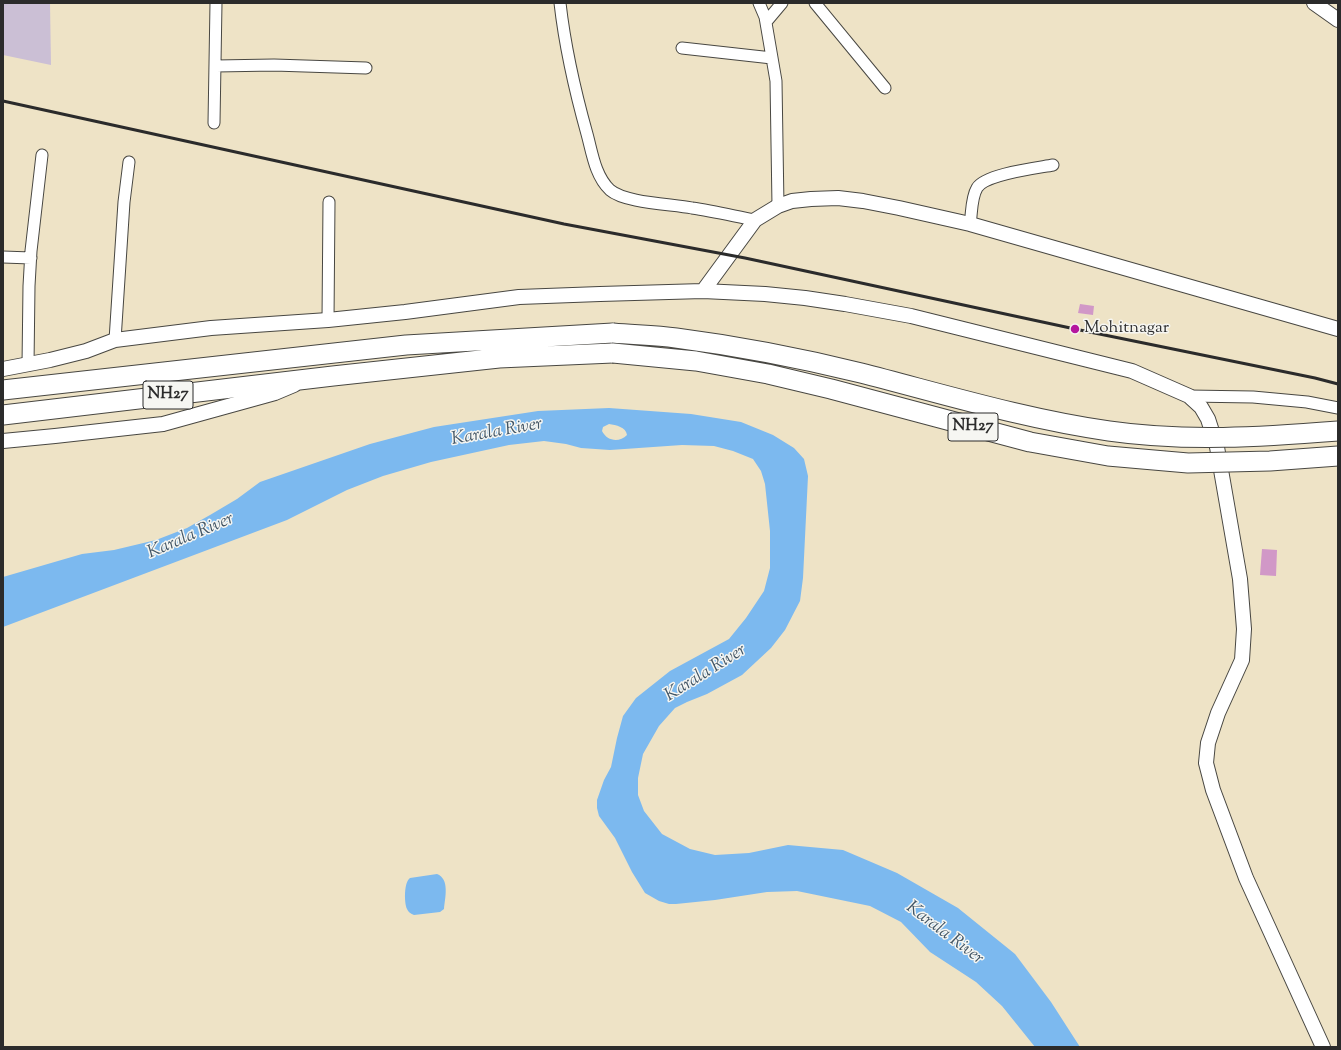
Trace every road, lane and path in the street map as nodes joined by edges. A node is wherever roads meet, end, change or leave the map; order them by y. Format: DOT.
graph roads {
  1 [pos="216,3"];
  2 [pos="560,3"];
  3 [pos="760,3"];
  4 [pos="782,3"];
  5 [pos="815,3"];
  6 [pos="1314,3"];
  7 [pos="1338,20"];
  8 [pos="766,22"];
  9 [pos="682,48"];
  10 [pos="772,58"];
  11 [pos="216,66"];
  12 [pos="366,68"];
  13 [pos="885,88"];
  14 [pos="214,123"];
  15 [pos="42,155"];
  16 [pos="129,162"];
  17 [pos="1053,165"];
  18 [pos="329,202"];
  19 [pos="778,206"];
  20 [pos="755,220"];
  21 [pos="970,224"];
  22 [pos="3,257"];
  23 [pos="31,258"];
  24 [pos="703,291"];
  25 [pos="328,320"];
  26 [pos="1338,328"];
  27 [pos="115,340"];
  28 [pos="28,364"];
  29 [pos="3,369"];
  30 [pos="311,378"];
  31 [pos="3,390"];
  32 [pos="1189,396"];
  33 [pos="1338,408"];
  34 [pos="3,415"];
  35 [pos="1338,431"];
  36 [pos="3,441"];
  37 [pos="1338,456"];
  38 [pos="1323,1047"];
  1 -- 11 [label="street"];
  2 -- 20 [label="street"];
  3 -- 8 [label="street"];
  4 -- 8 [label="street"];
  5 -- 13 [label="street"];
  6 -- 7 [label="street"];
  8 -- 10 [label="street"];
  9 -- 10 [label="street"];
  10 -- 19 [label="street"];
  11 -- 12 [label="street"];
  11 -- 14 [label="street"];
  15 -- 23 [label="street"];
  16 -- 27 [label="street"];
  17 -- 21 [label="street"];
  18 -- 25 [label="street"];
  19 -- 20 [label="street"];
  19 -- 21 [label="street"];
  20 -- 24 [label="street"];
  21 -- 26 [label="street"];
  22 -- 23 [label="street"];
  23 -- 28 [label="street"];
  24 -- 25 [label="street"];
  24 -- 32 [label="street"];
  25 -- 27 [label="street"];
  27 -- 28 [label="street"];
  28 -- 29 [label="street"];
  30 -- 34 [label="highway, NH27"];
  30 -- 36 [label="street"];
  30 -- 37 [label="highway, NH27, bridge"];
  31 -- 35 [label="highway, NH27, bridge"];
  32 -- 33 [label="street"];
  32 -- 38 [label="street"];
}
